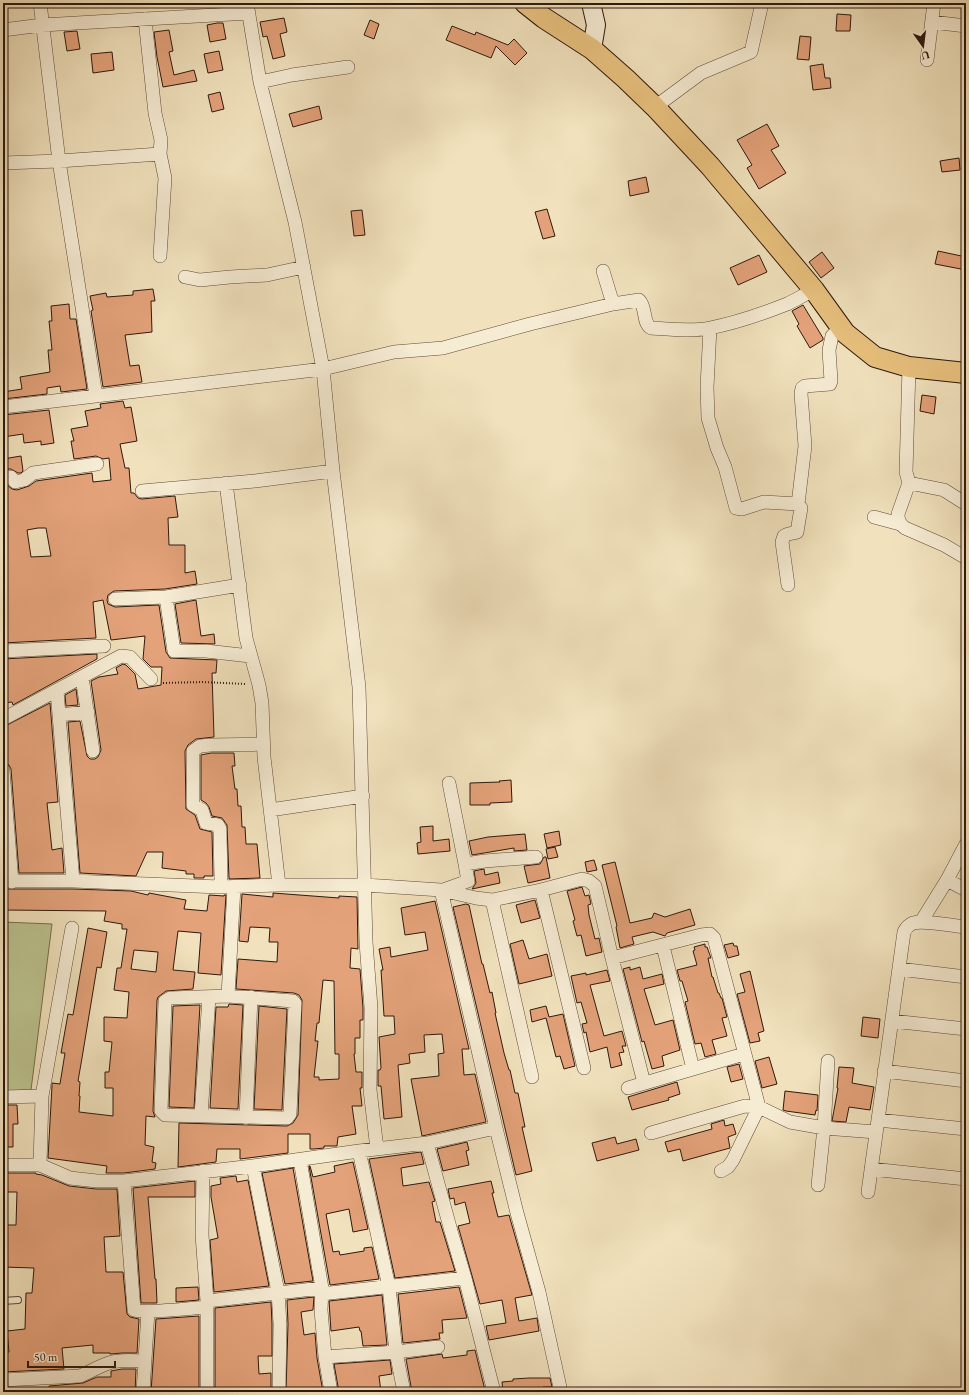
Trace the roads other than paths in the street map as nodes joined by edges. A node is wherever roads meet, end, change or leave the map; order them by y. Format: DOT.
graph roads {
  1 [pos="40,3"];
  2 [pos="525,3"];
  3 [pos="590,3"];
  4 [pos="762,3"];
  5 [pos="934,3"];
  6 [pos="248,8"];
  7 [pos="145,19"];
  8 [pos="932,22"];
  9 [pos="42,25"];
  10 [pos="966,26"];
  11 [pos="3,30"];
  12 [pos="594,38"];
  13 [pos="927,60"];
  14 [pos="348,68"];
  15 [pos="260,82"];
  16 [pos="655,107"];
  17 [pos="160,154"];
  18 [pos="59,161"];
  19 [pos="3,163"];
  20 [pos="160,256"];
  21 [pos="304,267"];
  22 [pos="603,271"];
  23 [pos="185,278"];
  24 [pos="814,290"];
  25 [pos="613,304"];
  26 [pos="841,327"];
  27 [pos="710,328"];
  28 [pos="909,367"];
  29 [pos="323,369"];
  30 [pos="966,373"];
  31 [pos="96,396"];
  32 [pos="3,407"];
  33 [pos="97,464"];
  34 [pos="333,471"];
  35 [pos="3,477"];
  36 [pos="909,483"];
  37 [pos="226,484"];
  38 [pos="142,491"];
  39 [pos="798,504"];
  40 [pos="966,504"];
  41 [pos="874,517"];
  42 [pos="900,524"];
  43 [pos="966,558"];
  44 [pos="240,585"];
  45 [pos="788,585"];
  46 [pos="166,597"];
  47 [pos="115,599"];
  48 [pos="104,646"];
  49 [pos="3,651"];
  50 [pos="250,656"];
  51 [pos="82,677"];
  52 [pos="151,679"];
  53 [pos="56,691"];
  54 [pos="88,712"];
  55 [pos="60,715"];
  56 [pos="3,719"];
  57 [pos="264,744"];
  58 [pos="93,751"];
  59 [pos="3,770"];
  60 [pos="450,783"];
  61 [pos="363,796"];
  62 [pos="270,810"];
  63 [pos="965,847"];
  64 [pos="536,857"];
  65 [pos="465,864"];
  66 [pos="947,880"];
  67 [pos="73,881"];
  68 [pos="7,882"];
  69 [pos="279,885"];
  70 [pos="365,886"];
  71 [pos="220,887"];
  72 [pos="234,887"];
  73 [pos="441,890"];
  74 [pos="541,890"];
  75 [pos="966,890"];
  76 [pos="492,900"];
  77 [pos="921,922"];
  78 [pos="966,927"];
  79 [pos="72,928"];
  80 [pos="662,946"];
  81 [pos="612,958"];
  82 [pos="899,969"];
  83 [pos="966,976"];
  84 [pos="228,996"];
  85 [pos="209,997"];
  86 [pos="251,997"];
  87 [pos="892,1021"];
  88 [pos="966,1029"];
  89 [pos="744,1054"];
  90 [pos="828,1061"];
  91 [pos="584,1068"];
  92 [pos="693,1069"];
  93 [pos="884,1071"];
  94 [pos="532,1077"];
  95 [pos="966,1081"];
  96 [pos="644,1084"];
  97 [pos="628,1088"];
  98 [pos="42,1096"];
  99 [pos="3,1097"];
  100 [pos="762,1108"];
  101 [pos="201,1116"];
  102 [pos="246,1118"];
  103 [pos="877,1126"];
  104 [pos="496,1128"];
  105 [pos="824,1128"];
  106 [pos="966,1129"];
  107 [pos="651,1133"];
  108 [pos="427,1143"];
  109 [pos="377,1149"];
  110 [pos="359,1151"];
  111 [pos="300,1160"];
  112 [pos="3,1165"];
  113 [pos="40,1165"];
  114 [pos="253,1166"];
  115 [pos="871,1169"];
  116 [pos="203,1171"];
  117 [pos="721,1171"];
  118 [pos="966,1179"];
  119 [pos="124,1180"];
  120 [pos="818,1185"];
  121 [pos="868,1192"];
  122 [pos="465,1278"];
  123 [pos="389,1287"];
  124 [pos="321,1291"];
  125 [pos="278,1292"];
  126 [pos="18,1300"];
  127 [pos="3,1301"];
  128 [pos="207,1304"];
  129 [pos="148,1311"];
  130 [pos="438,1347"];
  131 [pos="396,1352"];
  132 [pos="325,1357"];
  133 [pos="144,1361"];
  134 [pos="3,1380"];
  135 [pos="143,1392"];
  136 [pos="207,1392"];
  137 [pos="277,1392"];
  138 [pos="331,1392"];
  139 [pos="404,1392"];
  140 [pos="494,1392"];
  141 [pos="562,1392"];
  1 -- 9 [label="street"];
  2 -- 12 [label="main road"];
  3 -- 12 [label="street"];
  4 -- 16 [label="street"];
  5 -- 8 [label="street"];
  6 -- 7 [label="street"];
  6 -- 15 [label="street"];
  7 -- 9 [label="street"];
  7 -- 17 [label="street"];
  8 -- 10 [label="street"];
  8 -- 13 [label="street"];
  9 -- 11 [label="street"];
  9 -- 18 [label="street"];
  12 -- 16 [label="main road"];
  14 -- 15 [label="street"];
  15 -- 21 [label="street"];
  16 -- 24 [label="main road"];
  17 -- 18 [label="street"];
  17 -- 20 [label="street"];
  18 -- 19 [label="street"];
  18 -- 31 [label="street"];
  21 -- 23 [label="street"];
  21 -- 29 [label="street"];
  22 -- 25 [label="street"];
  24 -- 26 [label="main road"];
  24 -- 27 [label="street"];
  25 -- 27 [label="street"];
  25 -- 29 [label="street"];
  26 -- 28 [label="main road"];
  26 -- 39 [label="street"];
  27 -- 39 [label="street"];
  28 -- 30 [label="main road"];
  28 -- 36 [label="street"];
  29 -- 31 [label="street"];
  29 -- 34 [label="street"];
  31 -- 32 [label="street"];
  33 -- 35 [label="street"];
  34 -- 37 [label="street"];
  34 -- 61 [label="street"];
  36 -- 40 [label="street"];
  36 -- 42 [label="street"];
  37 -- 38 [label="street"];
  37 -- 44 [label="street"];
  39 -- 45 [label="street"];
  41 -- 42 [label="street"];
  42 -- 43 [label="street"];
  44 -- 46 [label="street"];
  44 -- 50 [label="street"];
  46 -- 47 [label="street"];
  46 -- 50 [label="street"];
  48 -- 49 [label="street"];
  50 -- 57 [label="street"];
  51 -- 52 [label="street"];
  51 -- 53 [label="street"];
  51 -- 54 [label="street"];
  53 -- 55 [label="street"];
  53 -- 56 [label="street"];
  54 -- 55 [label="street"];
  54 -- 58 [label="street"];
  55 -- 67 [label="street"];
  57 -- 62 [label="street"];
  57 -- 71 [label="street"];
  59 -- 68 [label="street"];
  60 -- 65 [label="street"];
  61 -- 62 [label="street"];
  61 -- 70 [label="street"];
  62 -- 69 [label="street"];
  63 -- 66 [label="street"];
  64 -- 65 [label="street"];
  65 -- 73 [label="street"];
  66 -- 75 [label="street"];
  66 -- 77 [label="street"];
  67 -- 68 [label="street"];
  67 -- 71 [label="street"];
  69 -- 70 [label="street"];
  69 -- 72 [label="street"];
  70 -- 73 [label="street"];
  70 -- 109 [label="street"];
  71 -- 72 [label="street"];
  72 -- 84 [label="street"];
  73 -- 76 [label="street"];
  73 -- 104 [label="street"];
  74 -- 76 [label="street"];
  74 -- 81 [label="street"];
  74 -- 91 [label="street"];
  76 -- 94 [label="street"];
  77 -- 78 [label="street"];
  77 -- 82 [label="street"];
  79 -- 98 [label="street"];
  80 -- 81 [label="street"];
  80 -- 89 [label="street"];
  80 -- 92 [label="street"];
  81 -- 96 [label="street"];
  82 -- 83 [label="street"];
  82 -- 87 [label="street"];
  84 -- 85 [label="street"];
  84 -- 86 [label="street"];
  85 -- 101 [label="street"];
  85 -- 101 [label="street"];
  86 -- 102 [label="street"];
  86 -- 102 [label="street"];
  87 -- 88 [label="street"];
  87 -- 93 [label="street"];
  89 -- 92 [label="street"];
  89 -- 100 [label="street"];
  90 -- 105 [label="street"];
  92 -- 96 [label="street"];
  93 -- 95 [label="street"];
  93 -- 103 [label="street"];
  96 -- 97 [label="street"];
  98 -- 99 [label="street"];
  98 -- 113 [label="street"];
  100 -- 105 [label="street"];
  100 -- 107 [label="street"];
  100 -- 117 [label="street"];
  101 -- 102 [label="street"];
  103 -- 105 [label="street"];
  103 -- 106 [label="street"];
  103 -- 115 [label="street"];
  104 -- 108 [label="street"];
  104 -- 141 [label="street"];
  105 -- 120 [label="street"];
  108 -- 109 [label="street"];
  108 -- 122 [label="street"];
  109 -- 110 [label="street"];
  110 -- 111 [label="street"];
  110 -- 123 [label="street"];
  111 -- 114 [label="street"];
  111 -- 124 [label="street"];
  112 -- 113 [label="street"];
  113 -- 119 [label="street"];
  114 -- 116 [label="street"];
  114 -- 125 [label="street"];
  115 -- 118 [label="street"];
  115 -- 121 [label="street"];
  116 -- 119 [label="street"];
  116 -- 128 [label="street"];
  119 -- 129 [label="street"];
  122 -- 123 [label="street"];
  122 -- 140 [label="street"];
  123 -- 124 [label="street"];
  123 -- 131 [label="street"];
  124 -- 125 [label="street"];
  124 -- 132 [label="street"];
  125 -- 128 [label="street"];
  125 -- 137 [label="street"];
  126 -- 127 [label="lane"];
  128 -- 129 [label="street"];
  128 -- 136 [label="street"];
  129 -- 133 [label="street"];
  130 -- 131 [label="street"];
  131 -- 132 [label="street"];
  131 -- 139 [label="street"];
  132 -- 138 [label="street"];
  133 -- 134 [label="street"];
  133 -- 135 [label="street"];
}
